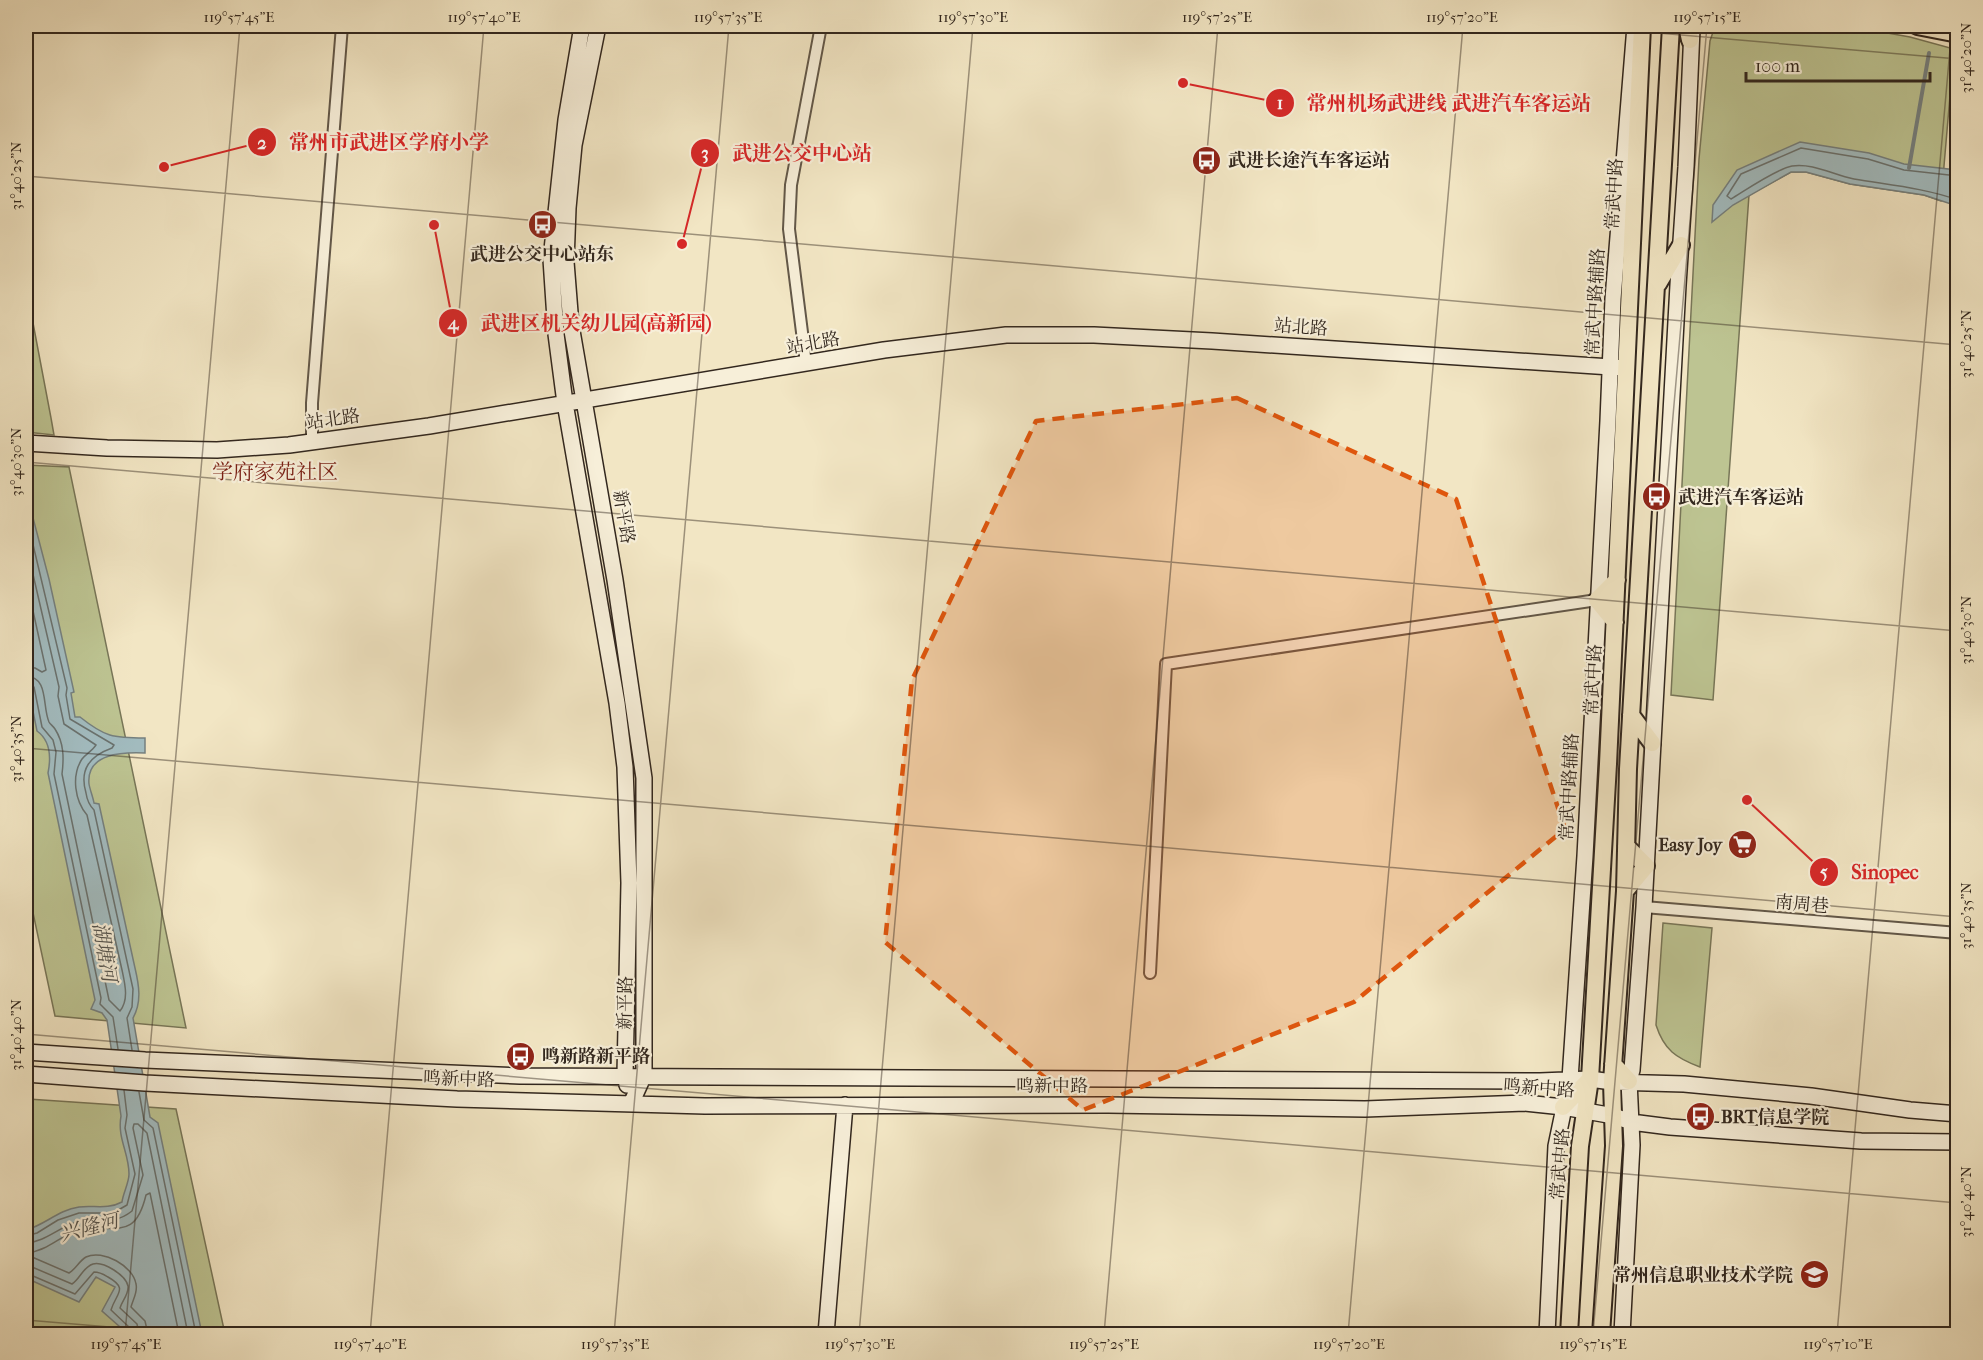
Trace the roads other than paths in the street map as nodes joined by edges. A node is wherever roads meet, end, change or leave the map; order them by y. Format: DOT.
graph roads {
  1 [pos="342,26"];
  2 [pos="582,26"];
  3 [pos="598,26"];
  4 [pos="821,26"];
  5 [pos="1636,26"];
  6 [pos="1671,26"];
  7 [pos="1917,26"];
  8 [pos="1690,30"];
  9 [pos="1958,34"];
  10 [pos="1682,245"];
  11 [pos="1656,287"];
  12 [pos="806,364"];
  13 [pos="1618,367"];
  14 [pos="585,400"];
  15 [pos="565,403"];
  16 [pos="312,442"];
  17 [pos="26,443"];
  18 [pos="1617,580"];
  19 [pos="1597,600"];
  20 [pos="1615,622"];
  21 [pos="1631,715"];
  22 [pos="1652,743"];
  23 [pos="1626,846"];
  24 [pos="1646,866"];
  25 [pos="1625,891"];
  26 [pos="1644,908"];
  27 [pos="1958,933"];
  28 [pos="1150,973"];
  29 [pos="26,1052"];
  30 [pos="26,1074"];
  31 [pos="625,1075"];
  32 [pos="644,1076"];
  33 [pos="1570,1079"];
  34 [pos="1590,1079"];
  35 [pos="1621,1082"];
  36 [pos="631,1104"];
  37 [pos="845,1105"];
  38 [pos="1563,1107"];
  39 [pos="1585,1111"];
  40 [pos="1958,1114"];
  41 [pos="1614,1116"];
  42 [pos="1631,1122"];
  43 [pos="1958,1142"];
  44 [pos="826,1335"];
  45 [pos="1548,1335"];
  46 [pos="1569,1335"];
  47 [pos="1601,1335"];
  48 [pos="1622,1335"];
  1 -- 16 [label="street"];
  2 -- 15 [label="street, 新平路"];
  3 -- 14 [label="street, 新平路"];
  4 -- 12 [label="street"];
  5 -- 13 [label="street, 常武中路辅路"];
  5 -- 13 [label="main road, 常武中路"];
  6 -- 11 [label="main road"];
  7 -- 9 [label="main road"];
  8 -- 10 [label="street"];
  10 -- 11 [label="main road"];
  10 -- 22 [label="street"];
  11 -- 21 [label="main road"];
  12 -- 13 [label="street, 站北路"];
  12 -- 14 [label="street, 站北路"];
  13 -- 18 [label="main road, 常武中路"];
  13 -- 19 [label="street, 常武中路辅路"];
  14 -- 15 [label="street, 站北路"];
  14 -- 32 [label="street, 新平路"];
  15 -- 16 [label="street, 站北路"];
  15 -- 31 [label="street, 新平路"];
  16 -- 17 [label="street, 站北路"];
  18 -- 19 [label="main road"];
  18 -- 20 [label="main road, 常武中路"];
  19 -- 20 [label="main road"];
  19 -- 28 [label="street"];
  19 -- 33 [label="street, 常武中路辅路"];
  20 -- 34 [label="main road, 常武中路"];
  21 -- 22 [label="main road"];
  21 -- 23 [label="main road"];
  22 -- 24 [label="street"];
  23 -- 24 [label="main road"];
  23 -- 25 [label="main road"];
  24 -- 25 [label="main road"];
  24 -- 26 [label="street"];
  25 -- 35 [label="main road"];
  26 -- 27 [label="street, 南周巷"];
  26 -- 35 [label="street"];
  29 -- 31 [label="street, 鸣新中路"];
  30 -- 36 [label="street, 鸣新中路"];
  31 -- 32 [label="street, 鸣新中路"];
  31 -- 36 [label="street, 新平路"];
  32 -- 33 [label="street, 鸣新中路"];
  32 -- 36 [label="street, 新平路"];
  33 -- 34 [label="street, 鸣新中路"];
  33 -- 38 [label="street, 常武中路辅路"];
  34 -- 35 [label="street, 鸣新中路"];
  34 -- 38 [label="main road"];
  34 -- 39 [label="main road, 常武中路"];
  35 -- 40 [label="street, 鸣新中路"];
  35 -- 41 [label="main road"];
  35 -- 42 [label="street"];
  36 -- 37 [label="street, 鸣新中路"];
  37 -- 38 [label="street, 鸣新中路"];
  37 -- 44 [label="street"];
  38 -- 39 [label="street, 鸣新中路"];
  38 -- 45 [label="street, 常武中路辅路"];
  39 -- 41 [label="street, 鸣新中路"];
  39 -- 46 [label="main road, 常武中路"];
  41 -- 42 [label="street, 鸣新中路"];
  41 -- 47 [label="main road"];
  42 -- 43 [label="street, 鸣新中路"];
  42 -- 48 [label="street"];
}
